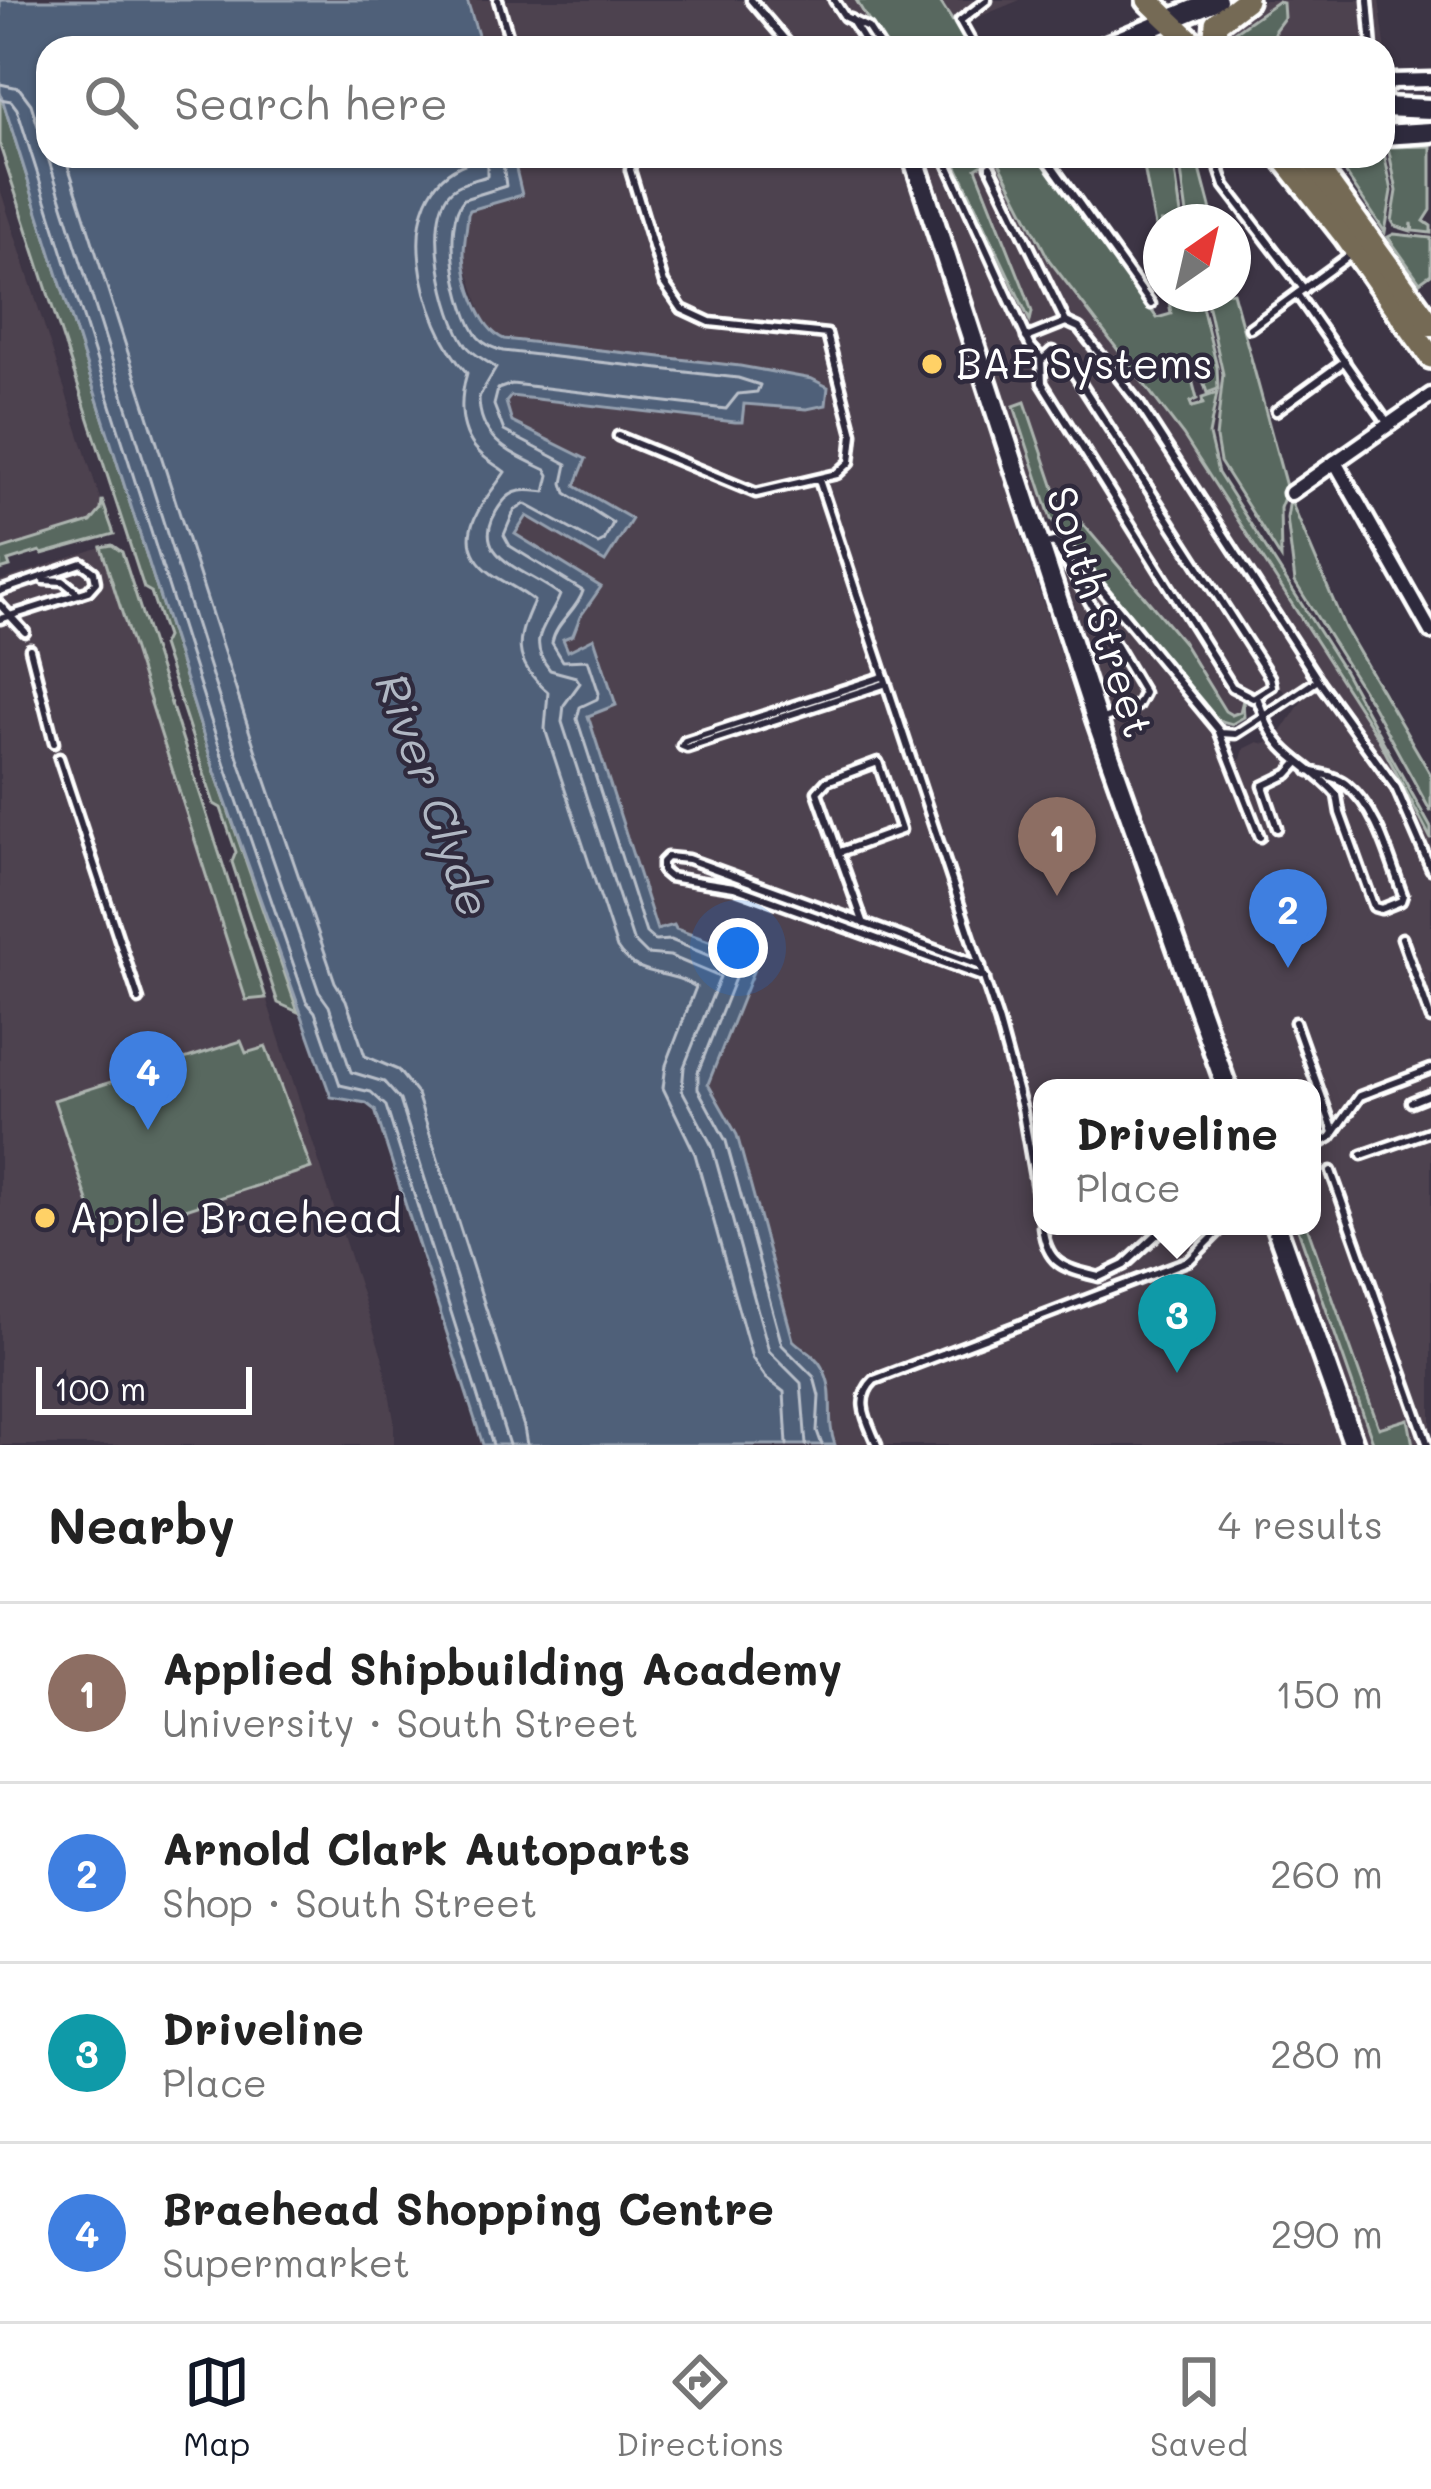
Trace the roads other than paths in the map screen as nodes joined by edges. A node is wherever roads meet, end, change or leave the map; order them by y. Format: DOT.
graph roads {
  1 [pos="499,0"];
  2 [pos="752,0"];
  3 [pos="834,0"];
  4 [pos="987,0"];
  5 [pos="1148,0"];
  6 [pos="1217,0"];
  7 [pos="1246,0"];
  8 [pos="1368,0"];
  9 [pos="851,20"];
  10 [pos="1169,20"];
  11 [pos="509,36"];
  12 [pos="782,36"];
  13 [pos="861,36"];
  14 [pos="873,36"];
  15 [pos="968,36"];
  16 [pos="1131,36"];
  17 [pos="1186,36"];
  18 [pos="1215,36"];
  19 [pos="1371,36"];
  20 [pos="1431,80"];
  21 [pos="1395,82"];
  22 [pos="1395,108"];
  23 [pos="1431,109"];
  24 [pos="1431,132"];
  25 [pos="1395,134"];
  26 [pos="630,168"];
  27 [pos="917,168"];
  28 [pos="949,168"];
  29 [pos="991,168"];
  30 [pos="1054,168"];
  31 [pos="1221,168"];
  32 [pos="1291,168"];
  33 [pos="1323,168"];
  34 [pos="1356,251"];
  35 [pos="1301,291"];
  36 [pos="1143,293"];
  37 [pos="1066,322"];
  38 [pos="1431,325"];
  39 [pos="1250,328"];
  40 [pos="1026,338"];
  41 [pos="1431,357"];
  42 [pos="1042,358"];
  43 [pos="1345,361"];
  44 [pos="1431,395"];
  45 [pos="1276,411"];
  46 [pos="1389,425"];
  47 [pos="618,436"];
  48 [pos="1336,462"];
  49 [pos="819,480"];
  50 [pos="1292,493"];
  51 [pos="1047,544"];
  52 [pos="34,580"];
  53 [pos="0,591"];
  54 [pos="79,594"];
  55 [pos="0,605"];
  56 [pos="13,615"];
  57 [pos="0,619"];
  58 [pos="25,632"];
  59 [pos="1431,632"];
  60 [pos="30,649"];
  61 [pos="883,680"];
  62 [pos="1318,680"];
  63 [pos="1257,697"];
  64 [pos="1264,716"];
  65 [pos="1097,721"];
  66 [pos="1216,729"];
  67 [pos="54,742"];
  68 [pos="59,758"];
  69 [pos="1298,763"];
  70 [pos="1310,771"];
  71 [pos="1277,828"];
  72 [pos="1260,837"];
  73 [pos="840,852"];
  74 [pos="1431,869"];
  75 [pos="864,924"];
  76 [pos="1402,938"];
  77 [pos="981,966"];
  78 [pos="985,978"];
  79 [pos="140,1000"];
  80 [pos="1431,1018"];
  81 [pos="1295,1022"];
  82 [pos="1431,1070"];
  83 [pos="1224,1079"];
  84 [pos="1315,1079"];
  85 [pos="1431,1094"];
  86 [pos="1321,1096"];
  87 [pos="1411,1102"];
  88 [pos="1431,1131"];
  89 [pos="1334,1133"];
  90 [pos="1321,1142"];
  91 [pos="1362,1155"];
  92 [pos="1331,1171"];
  93 [pos="1033,1172"];
  94 [pos="1043,1235"];
  95 [pos="1156,1235"];
  96 [pos="1216,1235"];
  97 [pos="1279,1235"];
  98 [pos="877,1445"];
  99 [pos="1354,1445"];
  100 [pos="1428,1445"];
  1 -- 11 [label="lane"];
  2 -- 12 [label="lane"];
  3 -- 9 [label="lane"];
  4 -- 15 [label="lane"];
  5 -- 10 [label="main road"];
  6 -- 10 [label="street"];
  7 -- 18 [label="main road"];
  8 -- 19 [label="lane"];
  9 -- 13 [label="lane"];
  9 -- 14 [label="lane"];
  10 -- 16 [label="street"];
  10 -- 17 [label="main road"];
  20 -- 21 [label="street"];
  22 -- 23 [label="street"];
  24 -- 25 [label="street"];
  26 -- 49 [label="lane"];
  27 -- 51 [label="street, South Street"];
  28 -- 40 [label="lane"];
  29 -- 37 [label="lane"];
  30 -- 36 [label="lane"];
  31 -- 35 [label="lane"];
  32 -- 34 [label="main road"];
  33 -- 38 [label="main road"];
  34 -- 35 [label="lane"];
  34 -- 41 [label="main road"];
  35 -- 39 [label="lane"];
  35 -- 43 [label="lane"];
  37 -- 40 [label="lane"];
  37 -- 62 [label="lane"];
  40 -- 42 [label="lane"];
  42 -- 63 [label="lane"];
  42 -- 63 [label="lane"];
  43 -- 45 [label="lane"];
  43 -- 46 [label="lane"];
  44 -- 46 [label="street"];
  46 -- 48 [label="street"];
  47 -- 49 [label="lane"];
  48 -- 50 [label="street"];
  48 -- 59 [label="street"];
  49 -- 61 [label="lane"];
  51 -- 65 [label="street, South Street"];
  51 -- 65 [label="lane"];
  51 -- 66 [label="lane"];
  52 -- 53 [label="lane"];
  52 -- 54 [label="lane"];
  52 -- 54 [label="lane"];
  54 -- 56 [label="lane"];
  55 -- 56 [label="lane"];
  56 -- 57 [label="lane"];
  56 -- 58 [label="lane"];
  60 -- 67 [label="lane"];
  61 -- 61 [label="lane"];
  61 -- 77 [label="lane"];
  62 -- 64 [label="lane"];
  62 -- 74 [label="lane"];
  63 -- 64 [label="lane"];
  64 -- 66 [label="lane"];
  64 -- 69 [label="lane"];
  65 -- 83 [label="street, South Street"];
  66 -- 72 [label="lane"];
  68 -- 79 [label="lane"];
  69 -- 70 [label="lane"];
  69 -- 71 [label="lane"];
  70 -- 70 [label="lane"];
  73 -- 73 [label="lane"];
  73 -- 75 [label="lane"];
  75 -- 77 [label="lane"];
  75 -- 78 [label="lane"];
  76 -- 80 [label="lane"];
  77 -- 78 [label="lane"];
  78 -- 93 [label="lane"];
  81 -- 84 [label="lane"];
  82 -- 89 [label="lane"];
  85 -- 87 [label="lane"];
  86 -- 89 [label="lane"];
  88 -- 91 [label="lane"];
  89 -- 90 [label="lane"];
  92 -- 100 [label="lane"];
  94 -- 95 [label="lane"];
  96 -- 98 [label="lane"];
  97 -- 99 [label="street"];
}
